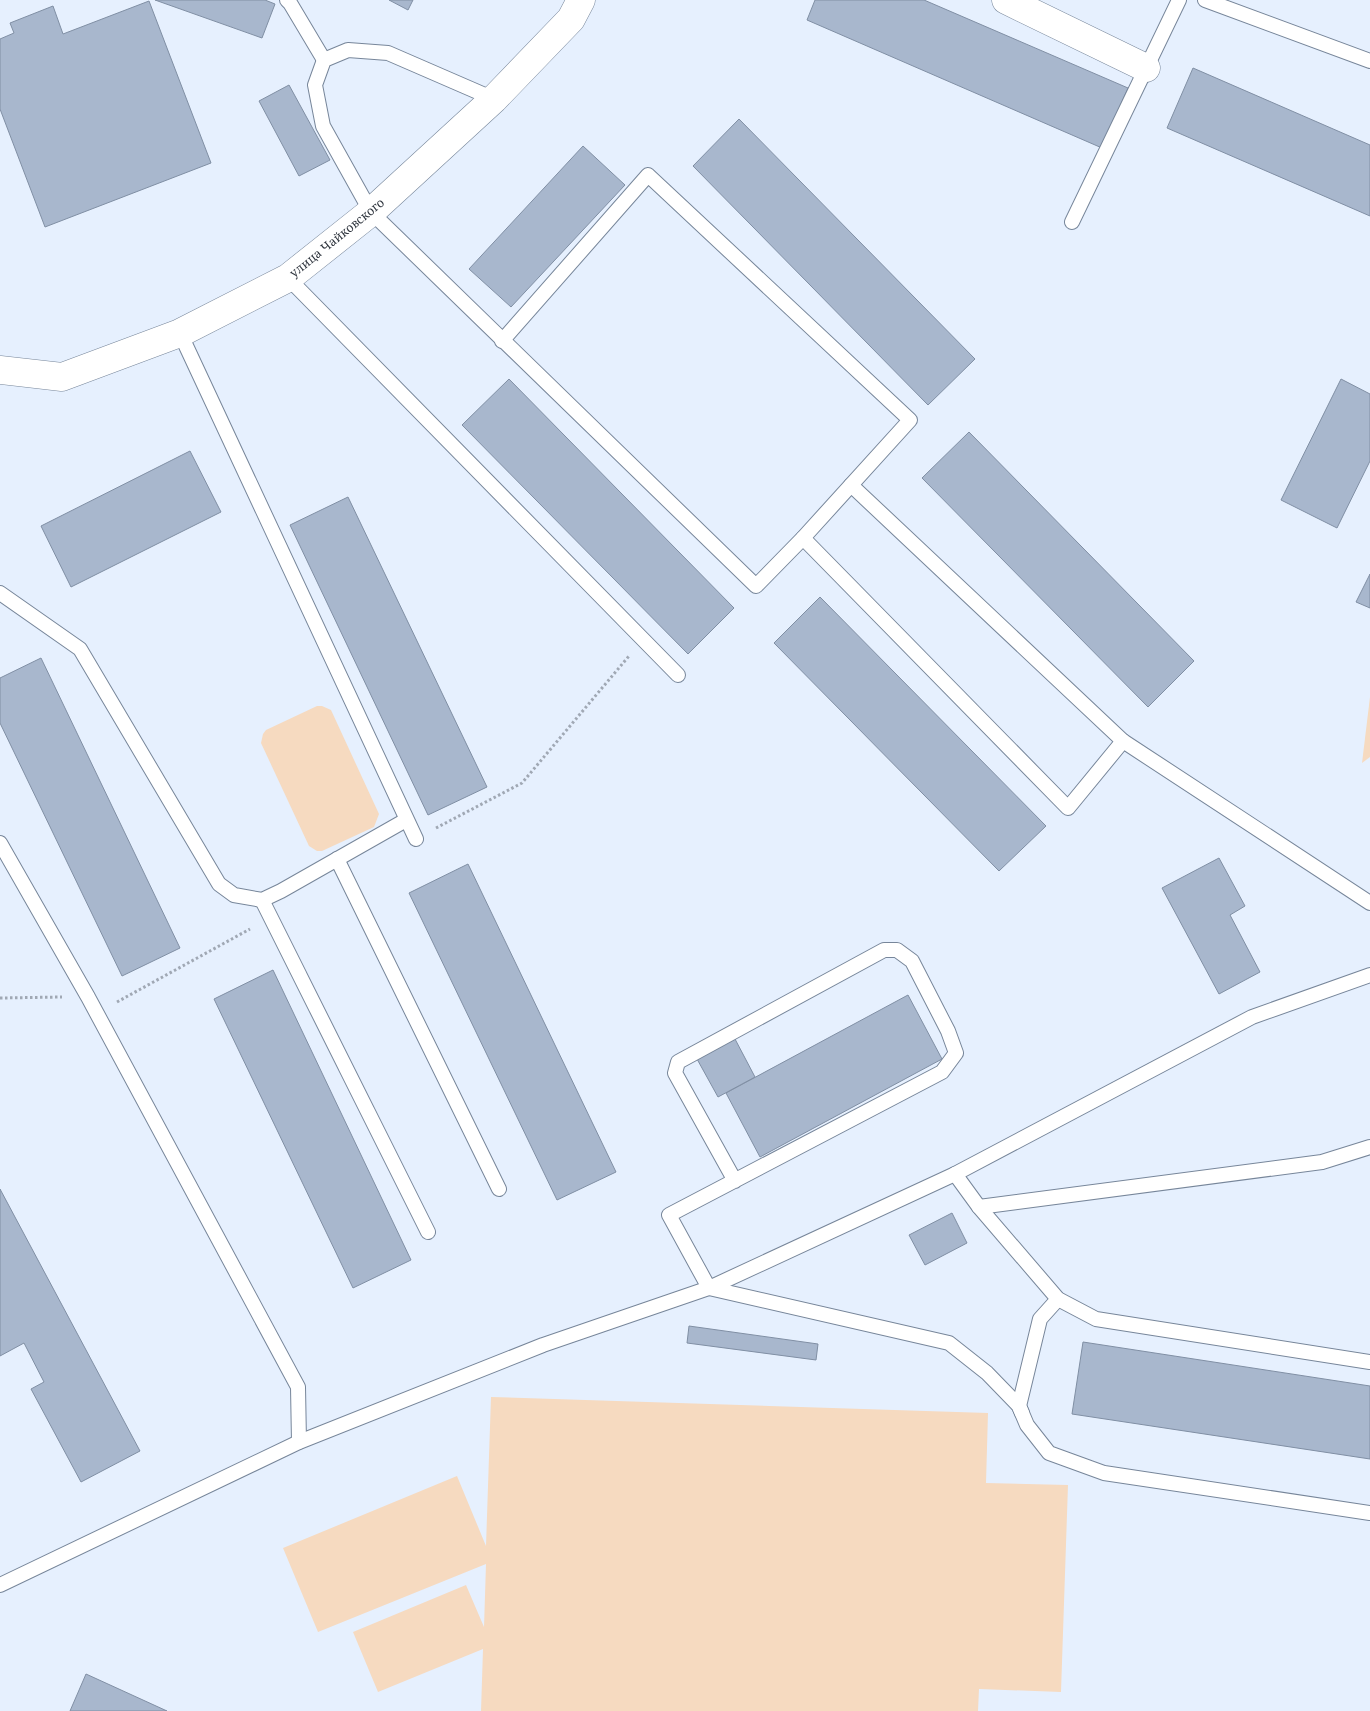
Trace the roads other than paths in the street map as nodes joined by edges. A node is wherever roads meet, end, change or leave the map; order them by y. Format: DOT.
graph roads {
  1 [pos="287,0"];
  2 [pos="581,0"];
  3 [pos="1006,0"];
  4 [pos="1179,0"];
  5 [pos="1206,0"];
  6 [pos="324,60"];
  7 [pos="1370,61"];
  8 [pos="1146,68"];
  9 [pos="494,99"];
  10 [pos="371,212"];
  11 [pos="1072,222"];
  12 [pos="288,278"];
  13 [pos="180,333"];
  14 [pos="502,341"];
  15 [pos="0,370"];
  16 [pos="852,484"];
  17 [pos="803,538"];
  18 [pos="0,593"];
  19 [pos="678,675"];
  20 [pos="1123,741"];
  21 [pos="406,820"];
  22 [pos="416,839"];
  23 [pos="0,842"];
  24 [pos="337,859"];
  25 [pos="262,900"];
  26 [pos="1370,903"];
  27 [pos="1370,975"];
  28 [pos="1370,1147"];
  29 [pos="955,1174"];
  30 [pos="735,1181"];
  31 [pos="499,1189"];
  32 [pos="979,1207"];
  33 [pos="428,1232"];
  34 [pos="709,1288"];
  35 [pos="1058,1299"];
  36 [pos="1370,1362"];
  37 [pos="1019,1406"];
  38 [pos="299,1442"];
  39 [pos="1370,1514"];
  40 [pos="0,1585"];
  1 -- 6 [label="lane"];
  2 -- 9 [label="street, улица Чайковского"];
  3 -- 8 [label="street"];
  4 -- 8 [label="lane"];
  5 -- 7 [label="lane"];
  6 -- 9 [label="lane"];
  6 -- 10 [label="lane"];
  8 -- 11 [label="lane"];
  9 -- 10 [label="street, улица Чайковского"];
  10 -- 12 [label="street, улица Чайковского"];
  10 -- 14 [label="lane"];
  12 -- 13 [label="street, улица Чайковского"];
  12 -- 19 [label="lane"];
  13 -- 15 [label="street, улица Чайковского"];
  13 -- 21 [label="lane"];
  14 -- 16 [label="lane"];
  14 -- 17 [label="lane"];
  16 -- 17 [label="lane"];
  16 -- 20 [label="lane"];
  17 -- 20 [label="lane"];
  18 -- 25 [label="lane"];
  20 -- 26 [label="lane"];
  21 -- 22 [label="lane"];
  21 -- 24 [label="lane"];
  23 -- 38 [label="lane"];
  24 -- 25 [label="lane"];
  24 -- 31 [label="lane"];
  25 -- 33 [label="lane"];
  27 -- 29 [label="lane"];
  28 -- 32 [label="lane"];
  29 -- 32 [label="lane"];
  29 -- 34 [label="lane"];
  30 -- 30 [label="lane"];
  30 -- 34 [label="lane"];
  32 -- 35 [label="lane"];
  34 -- 37 [label="lane"];
  34 -- 38 [label="lane"];
  35 -- 36 [label="lane"];
  35 -- 37 [label="lane"];
  37 -- 39 [label="lane"];
  38 -- 40 [label="lane"];
}
